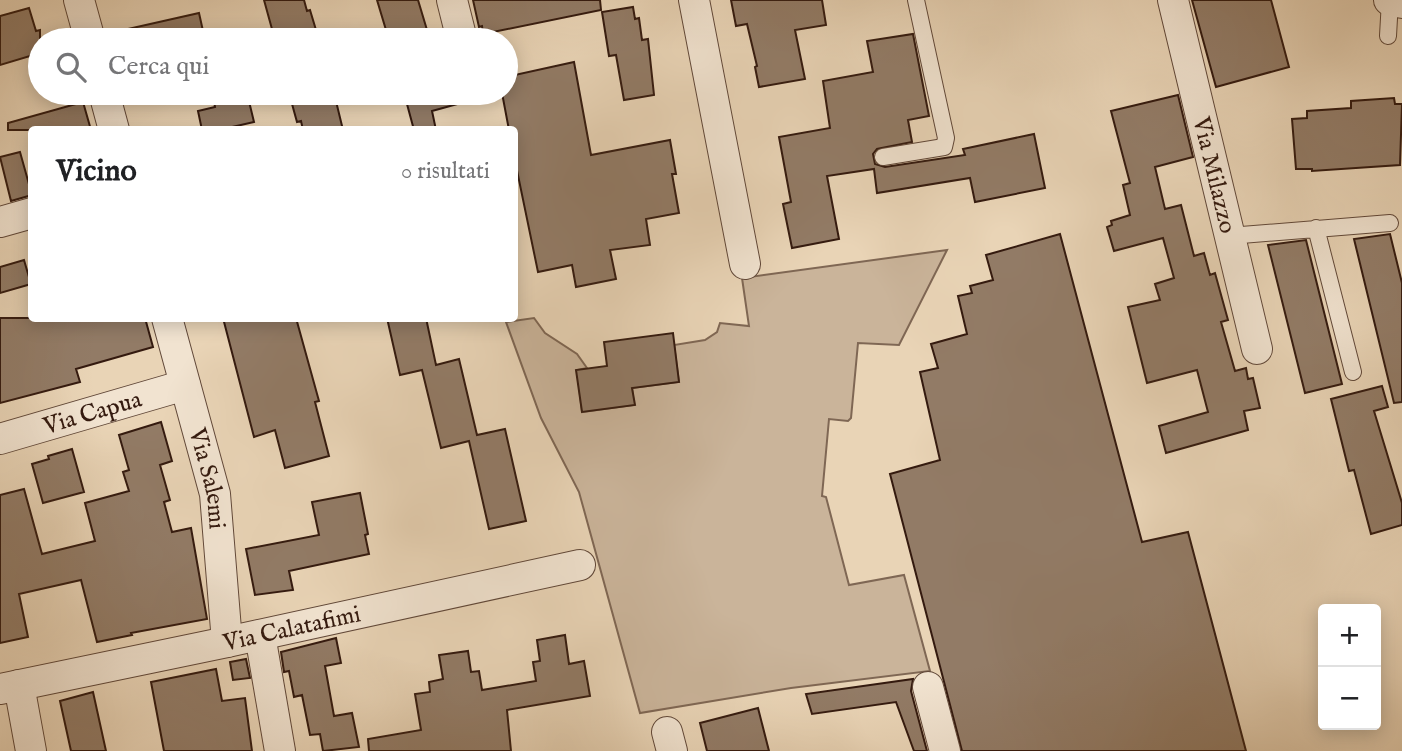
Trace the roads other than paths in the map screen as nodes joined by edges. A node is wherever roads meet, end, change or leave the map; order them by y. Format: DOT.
graph roads {
  1 [pos="79,0"];
  2 [pos="452,0"];
  3 [pos="694,0"];
  4 [pos="916,0"];
  5 [pos="1173,0"];
  6 [pos="1390,0"];
  7 [pos="1402,3"];
  8 [pos="87,28"];
  9 [pos="459,28"];
  10 [pos="1388,36"];
  11 [pos="107,105"];
  12 [pos="113,126"];
  13 [pos="883,157"];
  14 [pos="28,214"];
  15 [pos="0,222"];
  16 [pos="1390,223"];
  17 [pos="1316,228"];
  18 [pos="1229,236"];
  19 [pos="745,264"];
  20 [pos="168,322"];
  21 [pos="1257,349"];
  22 [pos="1353,372"];
  23 [pos="185,385"];
  24 [pos="0,439"];
  25 [pos="580,565"];
  26 [pos="260,635"];
  27 [pos="227,642"];
  28 [pos="9,687"];
  29 [pos="928,687"];
  30 [pos="31,751"];
  31 [pos="280,751"];
  32 [pos="945,751"];
  1 -- 8 [label="street"];
  2 -- 9 [label="street"];
  3 -- 19 [label="street"];
  4 -- 13 [label="lane"];
  5 -- 18 [label="street, Via Milazzo"];
  6 -- 7 [label="street"];
  6 -- 10 [label="lane"];
  11 -- 12 [label="street"];
  14 -- 15 [label="street"];
  16 -- 17 [label="lane"];
  17 -- 18 [label="lane"];
  17 -- 22 [label="lane"];
  18 -- 21 [label="street, Via Milazzo"];
  20 -- 23 [label="street, Via Salemi"];
  23 -- 24 [label="street, Via Capua"];
  23 -- 27 [label="street, Via Salemi"];
  25 -- 26 [label="street, Via Calatafimi"];
  26 -- 27 [label="street, Via Calatafimi"];
  26 -- 31 [label="street"];
  27 -- 28 [label="street, Via Calatafimi"];
  28 -- 30 [label="street"];
  29 -- 32 [label="street"];
}
